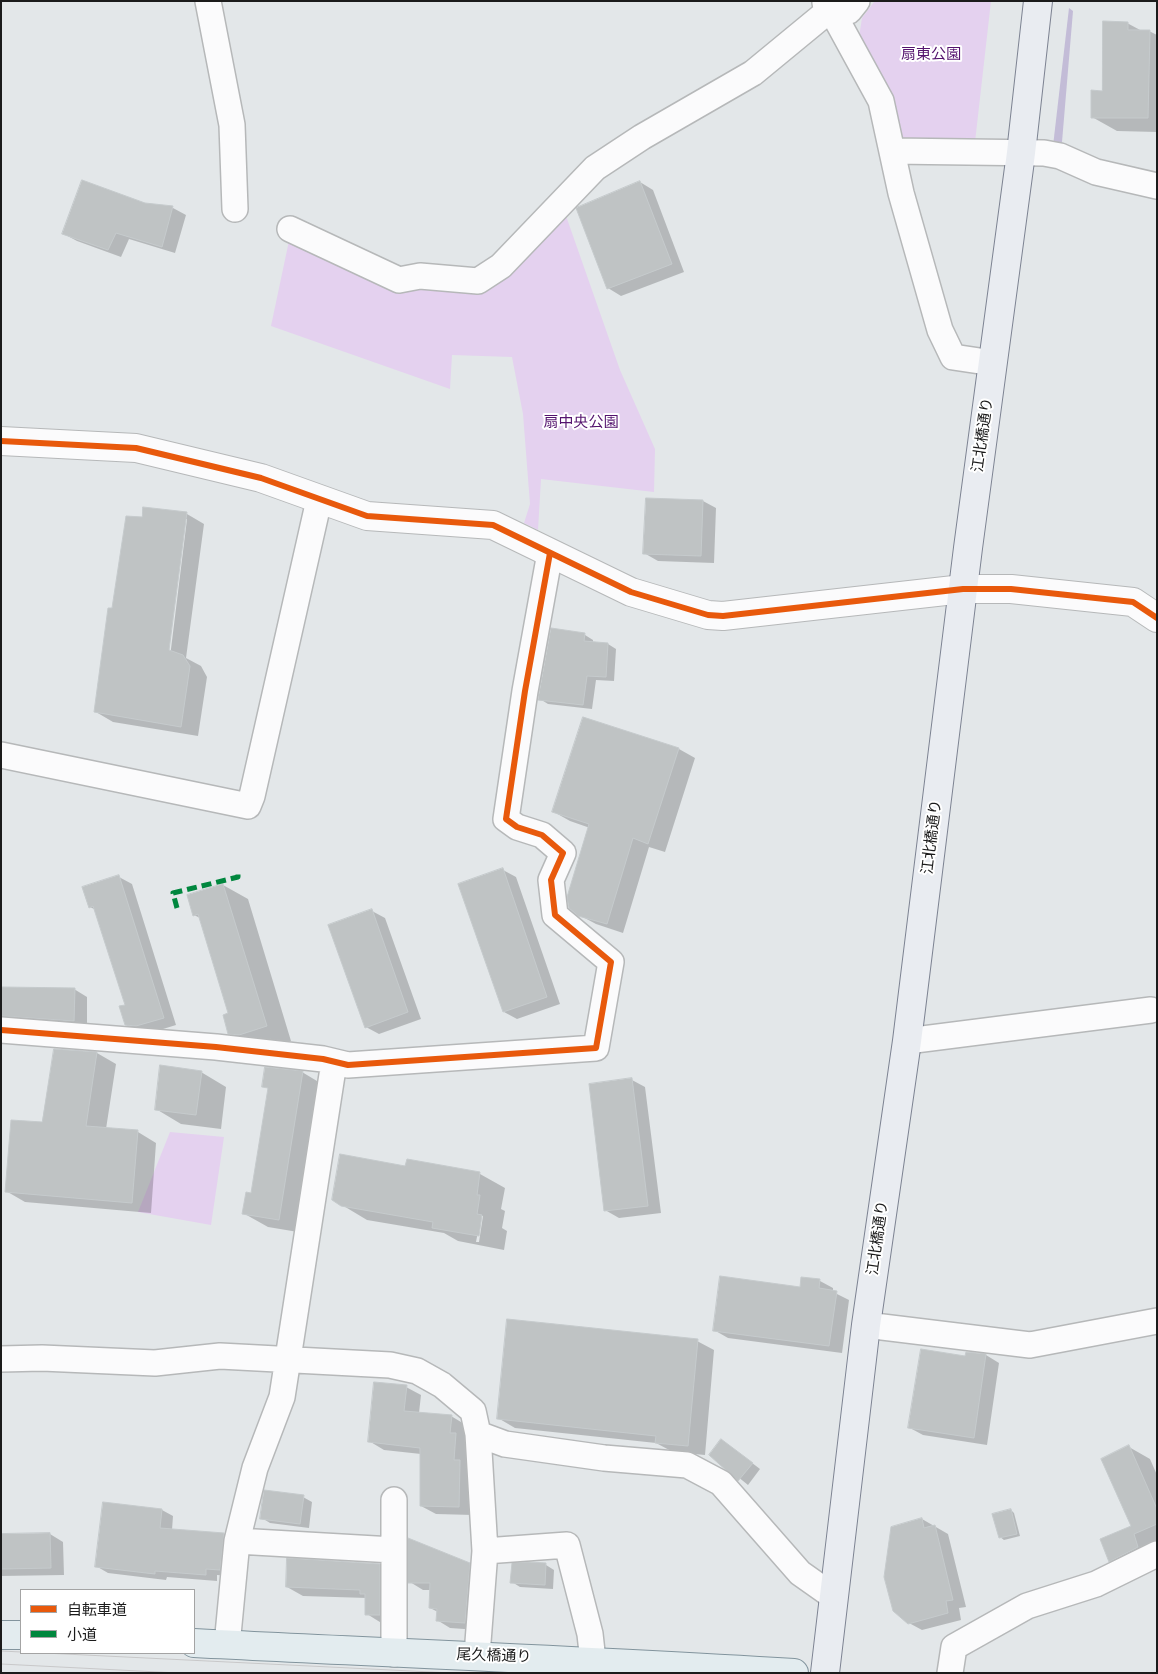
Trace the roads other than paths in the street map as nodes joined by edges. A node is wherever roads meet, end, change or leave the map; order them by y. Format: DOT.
graph roads {
  1 [pos="208,1"];
  2 [pos="857,1"];
  3 [pos="1038,1"];
  4 [pos="828,8"];
  5 [pos="892,151"];
  6 [pos="1021,153"];
  7 [pos="1157,186"];
  8 [pos="235,209"];
  9 [pos="290,229"];
  10 [pos="994,363"];
  11 [pos="1,441"];
  12 [pos="320,500"];
  13 [pos="550,554"];
  14 [pos="963,589"];
  15 [pos="1157,618"];
  16 [pos="1,755"];
  17 [pos="1151,1010"];
  18 [pos="1,1030"];
  19 [pos="908,1041"];
  20 [pos="334,1062"];
  21 [pos="1157,1321"];
  22 [pos="866,1325"];
  23 [pos="1,1359"];
  24 [pos="287,1360"];
  25 [pos="478,1434"];
  26 [pos="394,1500"];
  27 [pos="237,1541"];
  28 [pos="394,1550"];
  29 [pos="485,1551"];
  30 [pos="1157,1554"];
  31 [pos="834,1597"];
  32 [pos="1,1635"];
  33 [pos="20,1635"];
  34 [pos="195,1643"];
  35 [pos="227,1645"];
  36 [pos="394,1654"];
  37 [pos="477,1655"];
  38 [pos="593,1660"];
  39 [pos="794,1673"];
  40 [pos="825,1673"];
  41 [pos="950,1673"];
  1 -- 8 [label="street"];
  2 -- 4 [label="street"];
  3 -- 6 [label="main road, 江北橋通り"];
  4 -- 5 [label="street"];
  4 -- 9 [label="street"];
  5 -- 6 [label="street"];
  5 -- 10 [label="street"];
  6 -- 7 [label="street"];
  6 -- 10 [label="main road, 江北橋通り"];
  10 -- 14 [label="main road, 江北橋通り"];
  11 -- 12 [label="street"];
  12 -- 13 [label="street"];
  12 -- 16 [label="street"];
  13 -- 14 [label="street"];
  13 -- 20 [label="street"];
  14 -- 15 [label="street"];
  14 -- 19 [label="main road, 江北橋通り"];
  17 -- 19 [label="street"];
  18 -- 20 [label="street"];
  19 -- 22 [label="main road, 江北橋通り"];
  20 -- 24 [label="street"];
  21 -- 22 [label="street"];
  22 -- 31 [label="main road, 江北橋通り"];
  23 -- 24 [label="street"];
  24 -- 25 [label="street"];
  24 -- 27 [label="street"];
  25 -- 29 [label="street"];
  25 -- 31 [label="street"];
  26 -- 28 [label="street"];
  27 -- 28 [label="street"];
  27 -- 35 [label="street"];
  28 -- 36 [label="street"];
  29 -- 37 [label="street"];
  29 -- 38 [label="street"];
  30 -- 41 [label="street"];
  31 -- 40 [label="main road, 江北橋通り"];
  32 -- 33 [label="main road"];
  34 -- 35 [label="main road, 尾久橋通り"];
  35 -- 36 [label="main road, 尾久橋通り"];
  36 -- 37 [label="main road, 尾久橋通り"];
  37 -- 38 [label="main road, 尾久橋通り"];
  38 -- 39 [label="main road, 尾久橋通り"];
}
